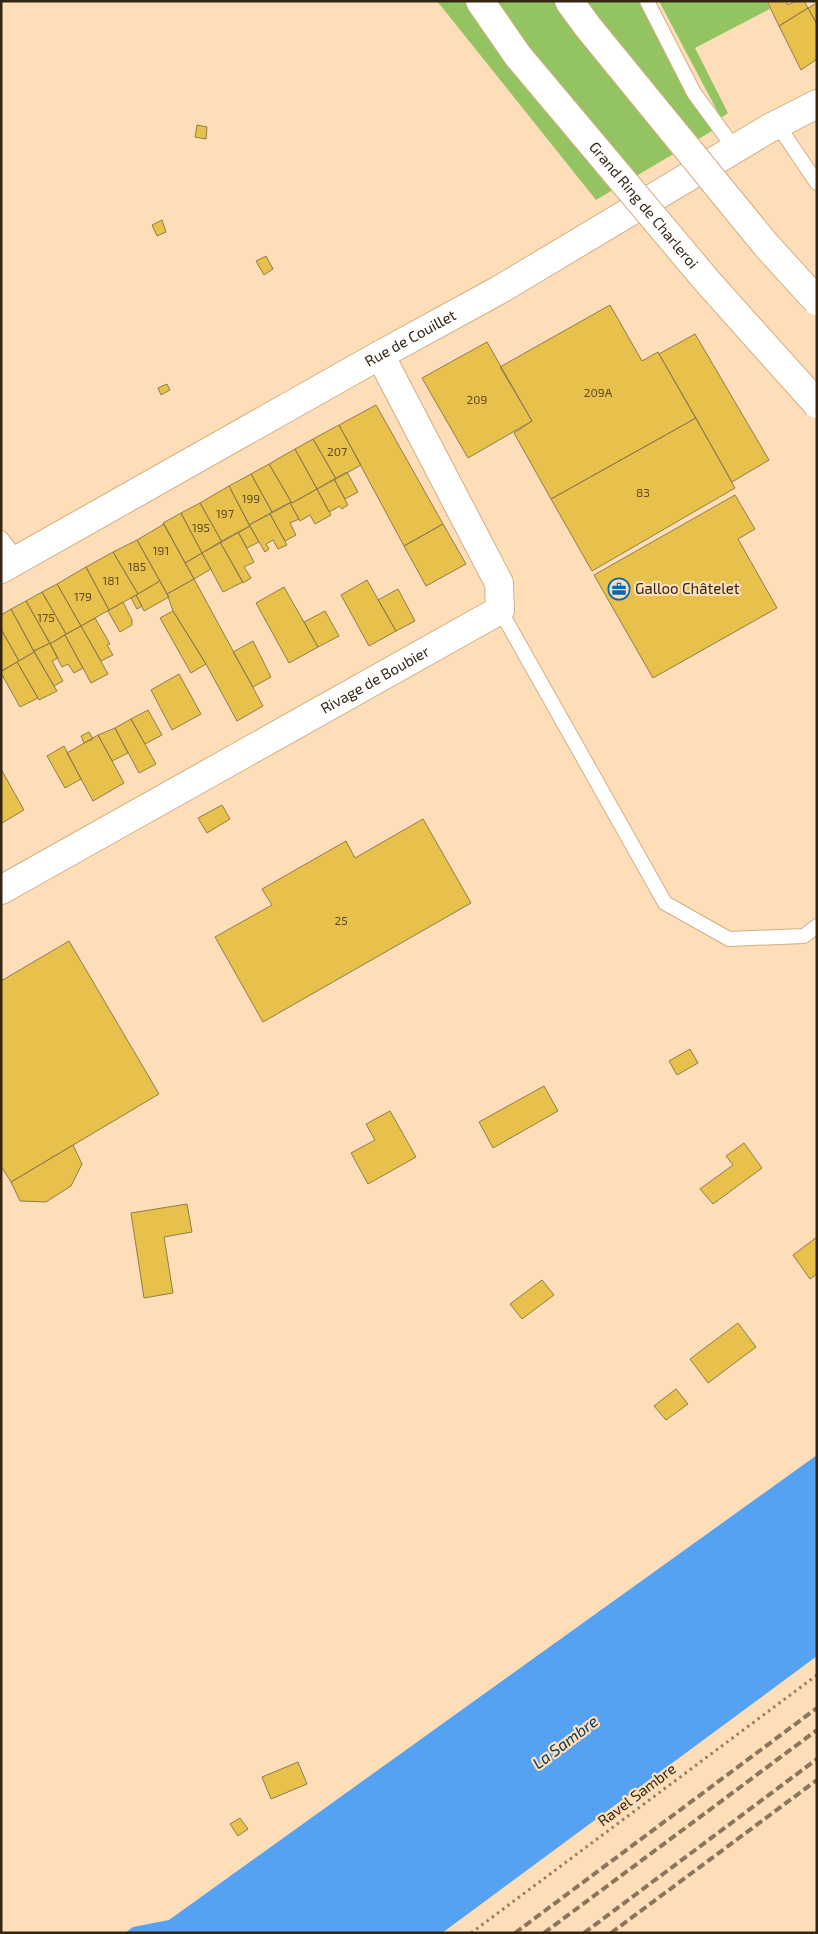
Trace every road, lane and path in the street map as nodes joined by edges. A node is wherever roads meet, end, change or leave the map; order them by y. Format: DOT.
graph roads {
  1 [pos="480,1"];
  2 [pos="568,1"];
  3 [pos="647,1"];
  4 [pos="817,104"];
  5 [pos="776,124"];
  6 [pos="735,149"];
  7 [pos="817,183"];
  8 [pos="817,301"];
  9 [pos="380,355"];
  10 [pos="817,404"];
  11 [pos="1,538"];
  12 [pos="10,565"];
  13 [pos="500,610"];
  14 [pos="1,890"];
  15 [pos="817,926"];
  16 [pos="817,1675"];
  17 [pos="471,1933"];
  1 -- 10 [label="main road, Grand Ring de Charleroi, bridge"];
  2 -- 8 [label="main road, bridge"];
  3 -- 6 [label="lane"];
  4 -- 5 [label="main road, Rue de Couillet"];
  5 -- 6 [label="main road, Rue de Couillet"];
  5 -- 7 [label="lane"];
  6 -- 9 [label="main road, Rue de Couillet"];
  9 -- 12 [label="main road, Rue de Couillet"];
  9 -- 13 [label="main road"];
  11 -- 12 [label="lane"];
  13 -- 14 [label="main road, Rivage de Boubier"];
  13 -- 15 [label="lane"];
  16 -- 17 [label="path, Ravel Sambre"];
}
